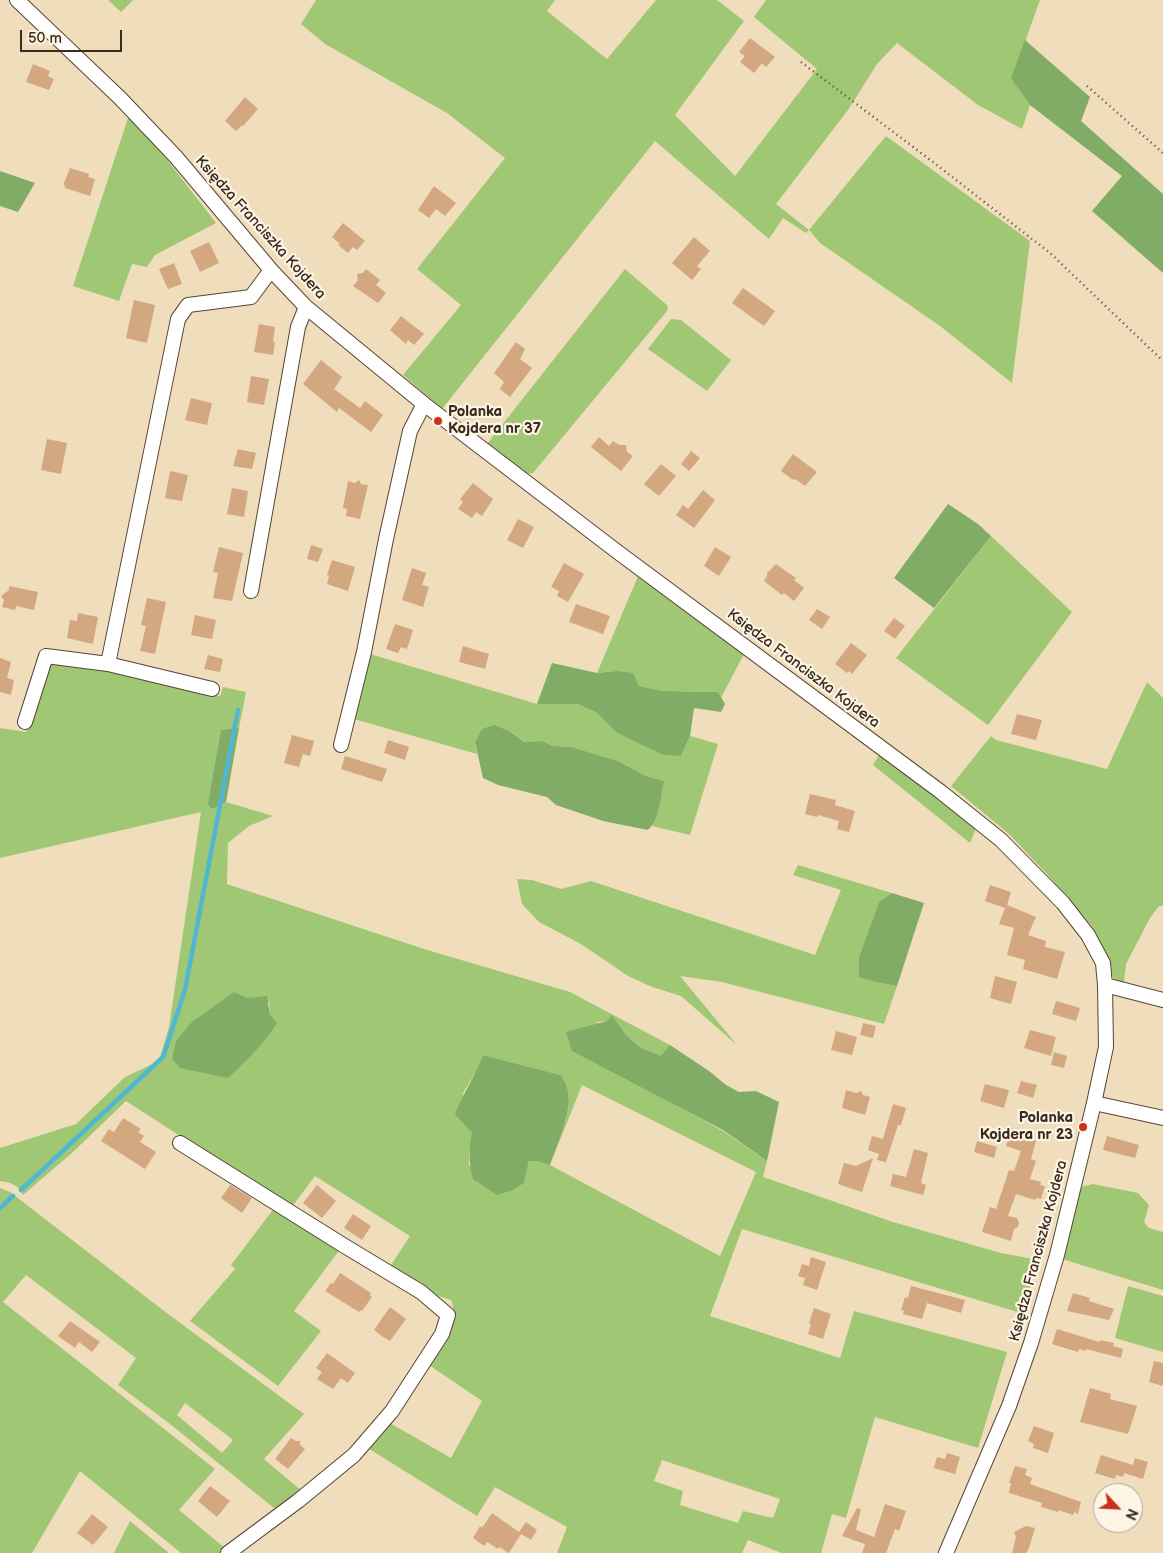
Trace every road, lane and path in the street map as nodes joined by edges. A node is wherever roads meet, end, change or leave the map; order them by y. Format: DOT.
graph roads {
  1 [pos="17,0"];
  2 [pos="801,62"];
  3 [pos="1087,86"];
  4 [pos="1163,153"];
  5 [pos="271,270"];
  6 [pos="306,307"];
  7 [pos="1163,361"];
  8 [pos="424,404"];
  9 [pos="251,591"];
  10 [pos="108,664"];
  11 [pos="212,689"];
  12 [pos="25,722"];
  13 [pos="341,746"];
  14 [pos="1104,985"];
  15 [pos="1163,1000"];
  16 [pos="1094,1103"];
  17 [pos="1163,1118"];
  18 [pos="180,1143"];
  19 [pos="228,1553"];
  20 [pos="946,1553"];
  1 -- 5 [label="street, Księdza Franciszka Kojdera"];
  2 -- 7 [label="path"];
  3 -- 4 [label="path"];
  5 -- 6 [label="street, Księdza Franciszka Kojdera"];
  5 -- 10 [label="street"];
  6 -- 8 [label="street, Księdza Franciszka Kojdera"];
  6 -- 9 [label="street"];
  8 -- 13 [label="street"];
  8 -- 14 [label="street, Księdza Franciszka Kojdera"];
  10 -- 11 [label="street"];
  10 -- 12 [label="street"];
  14 -- 15 [label="street"];
  14 -- 16 [label="street, Księdza Franciszka Kojdera"];
  16 -- 17 [label="street"];
  16 -- 20 [label="street, Księdza Franciszka Kojdera"];
  18 -- 19 [label="street"];
}
